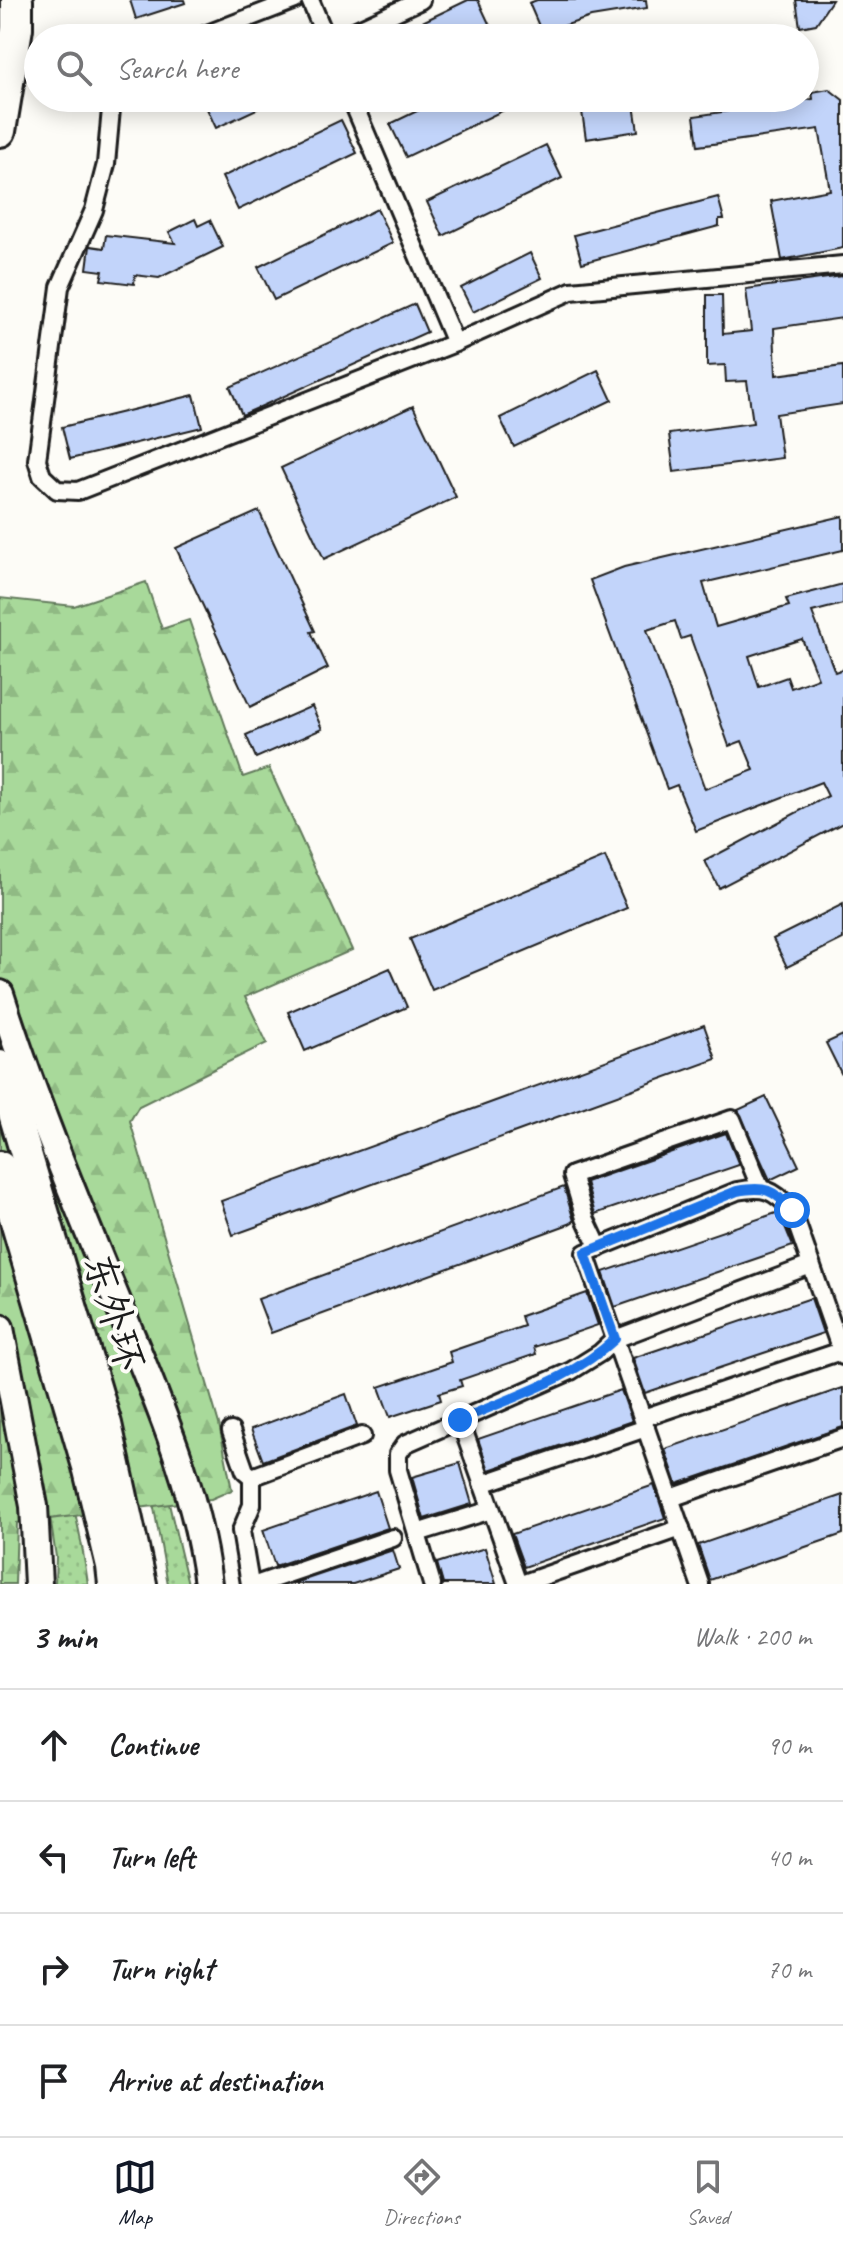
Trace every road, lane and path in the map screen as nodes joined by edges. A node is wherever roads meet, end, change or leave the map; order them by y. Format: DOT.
graph roads {
  1 [pos="17,0"];
  2 [pos="295,0"];
  3 [pos="310,0"];
  4 [pos="421,0"];
  5 [pos="233,24"];
  6 [pos="320,24"];
  7 [pos="369,24"];
  8 [pos="111,112"];
  9 [pos="357,112"];
  10 [pos="0,131"];
  11 [pos="843,265"];
  12 [pos="455,343"];
  13 [pos="0,994"];
  14 [pos="0,1066"];
  15 [pos="0,1167"];
  16 [pos="760,1187"];
  17 [pos="599,1248"];
  18 [pos="811,1265"];
  19 [pos="0,1328"];
  20 [pos="615,1339"];
  21 [pos="842,1354"];
  22 [pos="460,1420"];
  23 [pos="644,1423"];
  24 [pos="231,1431"];
  25 [pos="362,1436"];
  26 [pos="843,1438"];
  27 [pos="252,1477"];
  28 [pos="482,1484"];
  29 [pos="671,1498"];
  30 [pos="491,1510"];
  31 [pos="681,1528"];
  32 [pos="417,1533"];
  33 [pos="393,1538"];
  34 [pos="38,1584"];
  35 [pos="114,1584"];
  36 [pos="141,1584"];
  37 [pos="208,1584"];
  38 [pos="250,1584"];
  39 [pos="258,1584"];
  40 [pos="432,1584"];
  41 [pos="520,1584"];
  42 [pos="700,1584"];
  1 -- 10 [label="highway"];
  2 -- 5 [label="street"];
  3 -- 6 [label="street"];
  4 -- 7 [label="street"];
  8 -- 12 [label="street"];
  9 -- 12 [label="street"];
  11 -- 12 [label="street"];
  13 -- 37 [label="main road"];
  14 -- 36 [label="highway, 东外环"];
  15 -- 35 [label="highway, 东外环"];
  16 -- 17 [label="street"];
  16 -- 17 [label="street"];
  16 -- 18 [label="street"];
  17 -- 20 [label="street"];
  18 -- 20 [label="street"];
  18 -- 21 [label="street"];
  19 -- 34 [label="main road"];
  20 -- 22 [label="street"];
  20 -- 23 [label="street"];
  21 -- 23 [label="street"];
  22 -- 28 [label="street"];
  22 -- 32 [label="street"];
  23 -- 28 [label="street"];
  23 -- 29 [label="street"];
  24 -- 27 [label="street"];
  25 -- 27 [label="street"];
  26 -- 29 [label="street"];
  27 -- 38 [label="street"];
  28 -- 30 [label="street"];
  29 -- 31 [label="street"];
  30 -- 32 [label="street"];
  30 -- 41 [label="street"];
  31 -- 41 [label="street"];
  31 -- 42 [label="street"];
  32 -- 40 [label="street"];
  33 -- 39 [label="street"];
}
